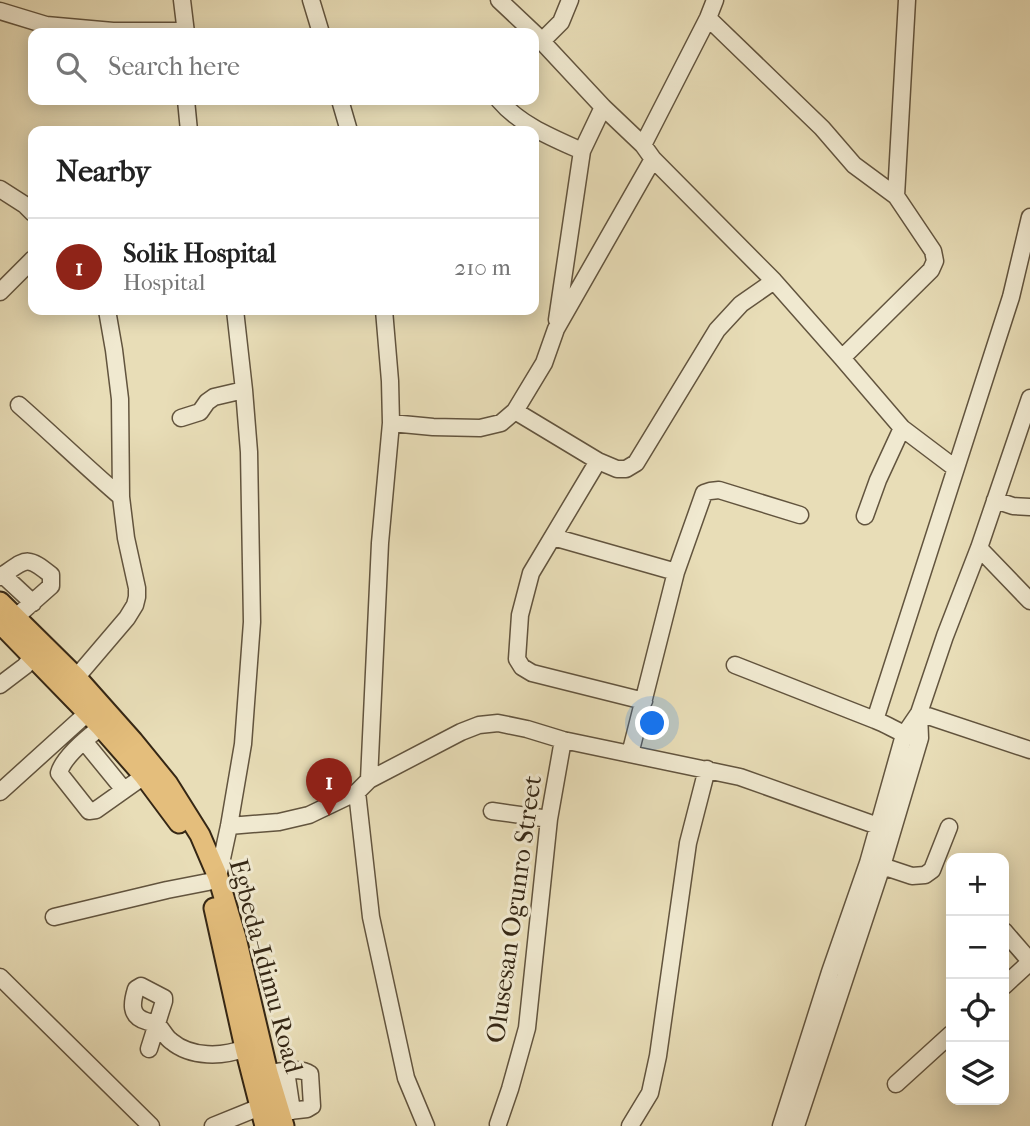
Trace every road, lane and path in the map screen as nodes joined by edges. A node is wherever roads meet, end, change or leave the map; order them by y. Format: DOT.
graph roads {
  1 [pos="182,0"];
  2 [pos="311,0"];
  3 [pos="499,0"];
  4 [pos="570,0"];
  5 [pos="715,0"];
  6 [pos="907,0"];
  7 [pos="0,11"];
  8 [pos="708,18"];
  9 [pos="80,28"];
  10 [pos="186,28"];
  11 [pos="319,28"];
  12 [pos="528,28"];
  13 [pos="539,34"];
  14 [pos="539,39"];
  15 [pos="186,105"];
  16 [pos="341,105"];
  17 [pos="503,105"];
  18 [pos="603,107"];
  19 [pos="189,126"];
  20 [pos="348,126"];
  21 [pos="530,126"];
  22 [pos="539,132"];
  23 [pos="643,145"];
  24 [pos="582,151"];
  25 [pos="653,159"];
  26 [pos="0,189"];
  27 [pos="896,196"];
  28 [pos="28,208"];
  29 [pos="1030,218"];
  30 [pos="28,264"];
  31 [pos="774,281"];
  32 [pos="0,292"];
  33 [pos="108,315"];
  34 [pos="236,315"];
  35 [pos="384,315"];
  36 [pos="556,329"];
  37 [pos="842,358"];
  38 [pos="244,390"];
  39 [pos="1030,398"];
  40 [pos="19,405"];
  41 [pos="515,411"];
  42 [pos="181,418"];
  43 [pos="391,423"];
  44 [pos="902,428"];
  45 [pos="598,461"];
  46 [pos="955,468"];
  47 [pos="121,497"];
  48 [pos="995,500"];
  49 [pos="1030,507"];
  50 [pos="800,515"];
  51 [pos="865,516"];
  52 [pos="552,537"];
  53 [pos="979,548"];
  54 [pos="676,572"];
  55 [pos="2,575"];
  56 [pos="1030,601"];
  57 [pos="0,602"];
  58 [pos="33,603"];
  59 [pos="8,620"];
  60 [pos="33,656"];
  61 [pos="735,665"];
  62 [pos="71,684"];
  63 [pos="0,685"];
  64 [pos="644,701"];
  65 [pos="919,713"];
  66 [pos="96,714"];
  67 [pos="876,720"];
  68 [pos="912,737"];
  69 [pos="563,740"];
  70 [pos="85,741"];
  71 [pos="1030,750"];
  72 [pos="631,754"];
  73 [pos="707,769"];
  74 [pos="145,776"];
  75 [pos="369,780"];
  76 [pos="124,790"];
  77 [pos="0,792"];
  78 [pos="357,792"];
  79 [pos="492,811"];
  80 [pos="549,819"];
  81 [pos="229,826"];
  82 [pos="949,827"];
  83 [pos="886,829"];
  84 [pos="882,866"];
  85 [pos="213,879"];
  86 [pos="54,917"];
  87 [pos="1009,937"];
  88 [pos="1030,962"];
  89 [pos="0,977"];
  90 [pos="1009,981"];
  91 [pos="946,1039"];
  92 [pos="245,1048"];
  93 [pos="149,1049"];
  94 [pos="277,1072"];
  95 [pos="896,1084"];
  96 [pos="799,1093"];
  97 [pos="285,1116"];
  98 [pos="262,1117"];
  99 [pos="498,1124"];
  100 [pos="151,1126"];
  101 [pos="213,1126"];
  102 [pos="426,1126"];
  103 [pos="630,1126"];
  104 [pos="781,1126"];
  105 [pos="796,1126"];
  1 -- 10 [label="street"];
  2 -- 11 [label="street"];
  3 -- 12 [label="street"];
  4 -- 13 [label="street"];
  5 -- 8 [label="street"];
  6 -- 27 [label="street"];
  7 -- 9 [label="street"];
  8 -- 23 [label="street"];
  8 -- 27 [label="street"];
  14 -- 18 [label="street"];
  15 -- 19 [label="street"];
  16 -- 20 [label="street"];
  17 -- 21 [label="street"];
  18 -- 23 [label="street"];
  18 -- 24 [label="street"];
  22 -- 24 [label="street"];
  23 -- 25 [label="street"];
  24 -- 36 [label="street"];
  25 -- 31 [label="street"];
  25 -- 36 [label="street"];
  26 -- 28 [label="street"];
  27 -- 37 [label="street"];
  29 -- 46 [label="street"];
  30 -- 32 [label="street"];
  31 -- 37 [label="street"];
  31 -- 45 [label="street"];
  33 -- 47 [label="street"];
  34 -- 38 [label="street"];
  35 -- 43 [label="street"];
  36 -- 41 [label="street"];
  37 -- 44 [label="street"];
  38 -- 42 [label="street"];
  38 -- 81 [label="street"];
  39 -- 48 [label="street"];
  40 -- 47 [label="street"];
  41 -- 43 [label="street"];
  41 -- 45 [label="street"];
  43 -- 75 [label="street"];
  44 -- 46 [label="street"];
  44 -- 51 [label="street"];
  45 -- 52 [label="street"];
  46 -- 67 [label="street"];
  47 -- 62 [label="street"];
  48 -- 49 [label="street"];
  48 -- 53 [label="street"];
  50 -- 54 [label="street"];
  52 -- 54 [label="street"];
  52 -- 64 [label="street"];
  53 -- 56 [label="street"];
  53 -- 65 [label="street"];
  54 -- 64 [label="street"];
  55 -- 58 [label="street"];
  55 -- 58 [label="street"];
  57 -- 59 [label="main road, Egbeda-Idimu Road"];
  58 -- 59 [label="street"];
  59 -- 60 [label="main road, Egbeda-Idimu Road"];
  59 -- 62 [label="main road, Egbeda-Idimu Road"];
  60 -- 62 [label="main road, Egbeda-Idimu Road"];
  60 -- 63 [label="street"];
  61 -- 67 [label="street"];
  62 -- 66 [label="main road, Egbeda-Idimu Road"];
  64 -- 72 [label="street"];
  65 -- 68 [label="street"];
  65 -- 71 [label="street"];
  66 -- 70 [label="street"];
  66 -- 74 [label="main road, Egbeda-Idimu Road"];
  66 -- 77 [label="street"];
  66 -- 85 [label="main road, Egbeda-Idimu Road"];
  67 -- 68 [label="street"];
  68 -- 83 [label="street"];
  69 -- 72 [label="street"];
  69 -- 75 [label="street"];
  69 -- 80 [label="street, Olusesan Ogunro Street"];
  70 -- 76 [label="street"];
  70 -- 76 [label="street"];
  72 -- 73 [label="street"];
  73 -- 83 [label="street"];
  73 -- 103 [label="street"];
  74 -- 76 [label="street"];
  74 -- 85 [label="main road, Egbeda-Idimu Road"];
  75 -- 78 [label="street"];
  78 -- 81 [label="street"];
  78 -- 102 [label="street"];
  79 -- 80 [label="street"];
  80 -- 99 [label="street, Olusesan Ogunro Street"];
  81 -- 85 [label="street"];
  82 -- 84 [label="street"];
  83 -- 84 [label="street"];
  83 -- 96 [label="street"];
  84 -- 96 [label="street"];
  85 -- 86 [label="street"];
  85 -- 92 [label="main road, Egbeda-Idimu Road"];
  85 -- 94 [label="main road, Egbeda-Idimu Road"];
  87 -- 88 [label="street"];
  88 -- 90 [label="street"];
  89 -- 100 [label="street"];
  91 -- 95 [label="street"];
  92 -- 93 [label="street"];
  92 -- 98 [label="main road, Egbeda-Idimu Road"];
  94 -- 97 [label="main road, Egbeda-Idimu Road"];
  94 -- 97 [label="street"];
  96 -- 104 [label="street"];
  96 -- 105 [label="street"];
  98 -- 101 [label="street"];
}
